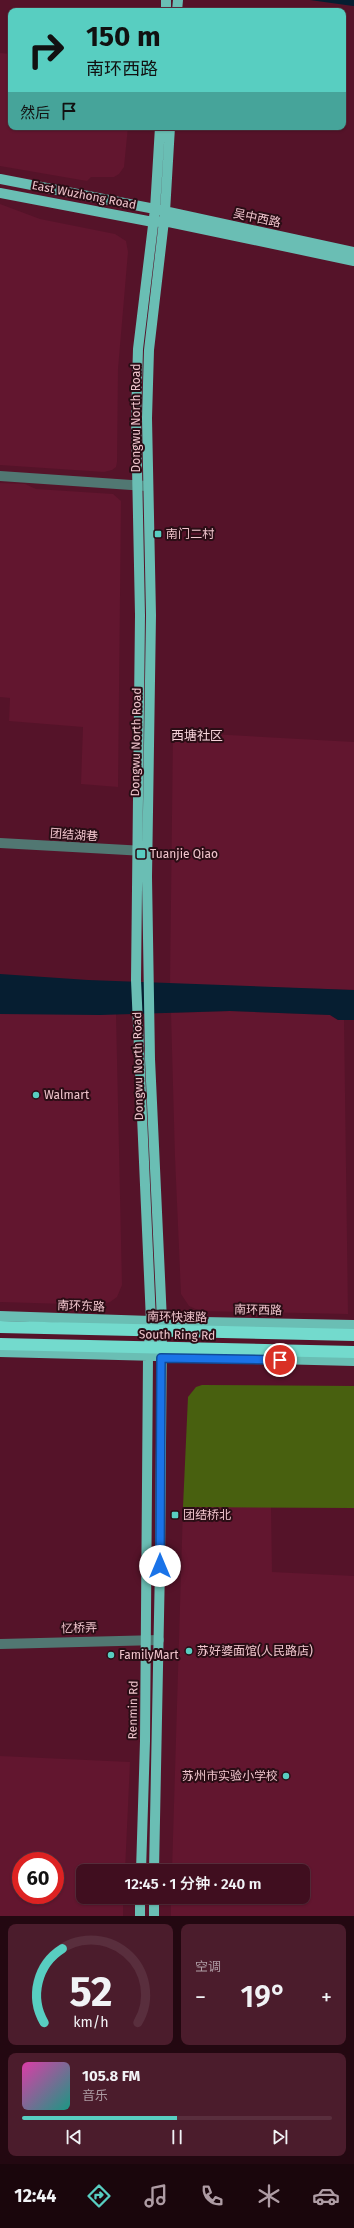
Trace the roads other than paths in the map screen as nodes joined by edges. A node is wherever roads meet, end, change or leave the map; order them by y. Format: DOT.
graph roads {
  1 [pos="160,130"];
  2 [pos="170,130"];
  3 [pos="0,179"];
  4 [pos="0,193"];
  5 [pos="155,209"];
  6 [pos="165,217"];
  7 [pos="153,222"];
  8 [pos="354,252"];
  9 [pos="354,261"];
  10 [pos="0,476"];
  11 [pos="139,486"];
  12 [pos="149,486"];
  13 [pos="0,843"];
  14 [pos="136,851"];
  15 [pos="147,851"];
  16 [pos="0,1316"];
  17 [pos="151,1321"];
  18 [pos="162,1321"];
  19 [pos="354,1325"];
  20 [pos="0,1327"];
  21 [pos="354,1335"];
  22 [pos="0,1344"];
  23 [pos="0,1352"];
  24 [pos="354,1352"];
  25 [pos="148,1357"];
  26 [pos="161,1358"];
  27 [pos="354,1361"];
  28 [pos="146,1639"];
  29 [pos="159,1640"];
  30 [pos="0,1644"];
  31 [pos="141,1864"];
  32 [pos="154,1864"];
  33 [pos="140,1904"];
  34 [pos="154,1904"];
  35 [pos="140,1916"];
  36 [pos="154,1916"];
  1 -- 5 [label="main road, Dongwu North Road"];
  2 -- 6 [label="main road, Dongwu North Road"];
  3 -- 5 [label="main road, East Wuzhong Road"];
  4 -- 7 [label="main road, East Wuzhong Road"];
  5 -- 6 [label="main road, 吴中西路"];
  5 -- 7 [label="main road, Dongwu North Road"];
  6 -- 7 [label="main road, East Wuzhong Road"];
  6 -- 8 [label="main road, 吴中西路"];
  6 -- 9 [label="main road, 吴中西路"];
  6 -- 12 [label="main road, Dongwu North Road"];
  7 -- 11 [label="main road, Dongwu North Road"];
  10 -- 11 [label="street"];
  11 -- 12 [label="street"];
  11 -- 14 [label="main road, Dongwu North Road"];
  12 -- 15 [label="main road, Dongwu North Road"];
  13 -- 14 [label="street, 团结湖巷"];
  14 -- 15 [label="street, 团结湖巷"];
  14 -- 17 [label="main road, Dongwu North Road"];
  15 -- 18 [label="main road, Dongwu North Road"];
  16 -- 17 [label="main road, 南环东路"];
  17 -- 18 [label="main road, 南环东路"];
  17 -- 25 [label="main road, Dongwu North Road"];
  18 -- 19 [label="main road, 南环西路"];
  18 -- 26 [label="main road, Dongwu North Road"];
  20 -- 21 [label="highway, 南环快速路, bridge"];
  22 -- 24 [label="highway, South Ring Rd, bridge"];
  23 -- 25 [label="main road"];
  25 -- 26 [label="main road"];
  25 -- 28 [label="main road, Renmin Rd"];
  26 -- 27 [label="main road"];
  26 -- 29 [label="main road, Renmin Rd"];
  28 -- 29 [label="street, 忆桥弄"];
  28 -- 30 [label="street, 忆桥弄"];
  28 -- 31 [label="main road, Renmin Rd"];
  29 -- 32 [label="main road, Renmin Rd"];
  33 -- 35 [label="main road"];
  34 -- 36 [label="main road"];
}
